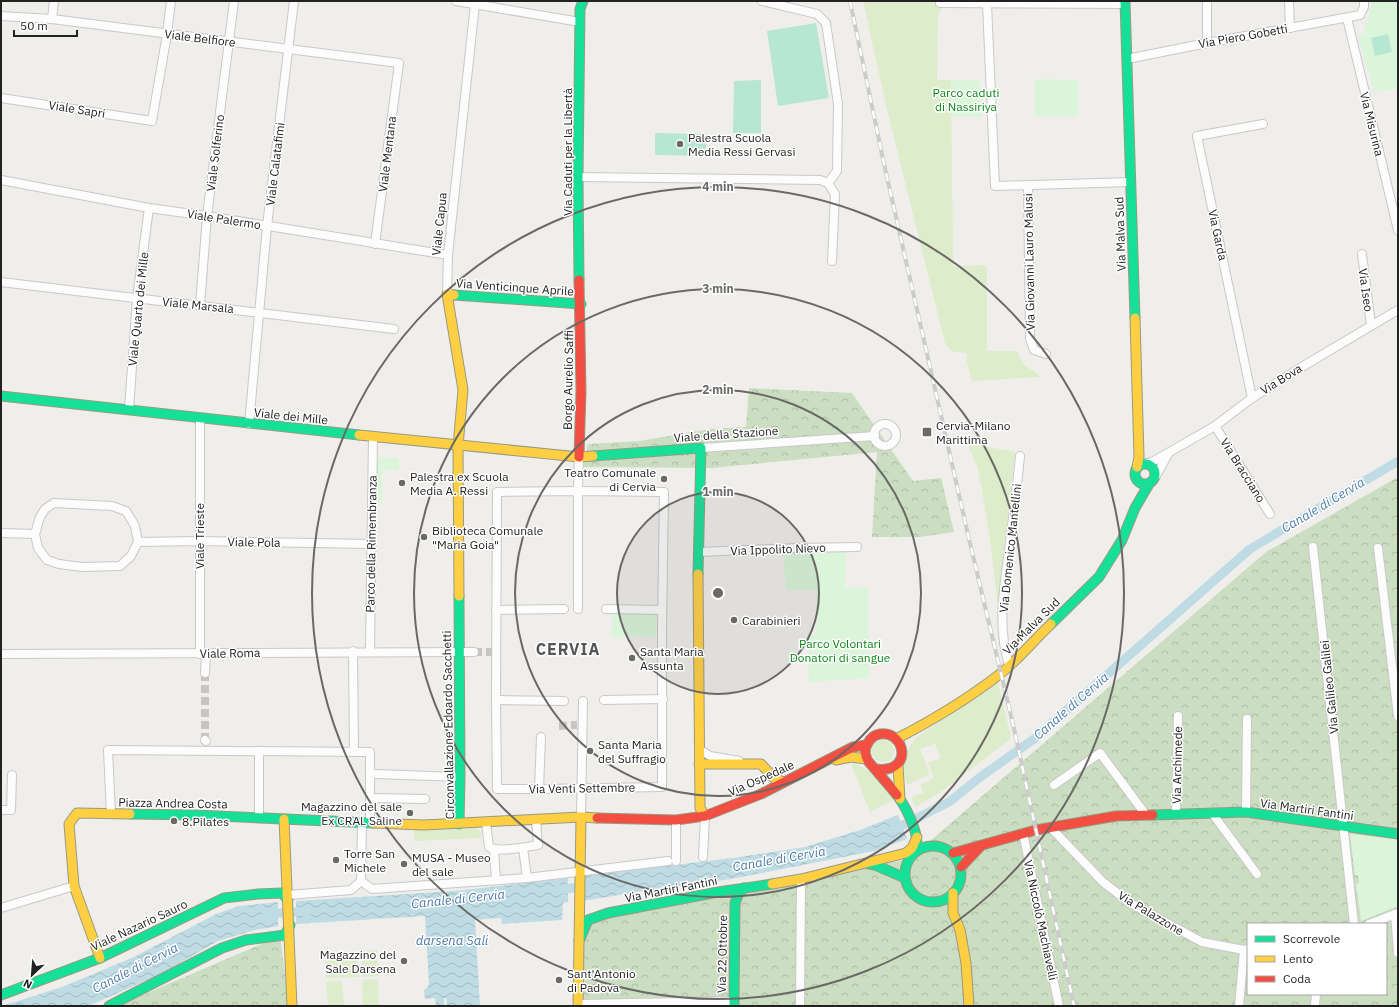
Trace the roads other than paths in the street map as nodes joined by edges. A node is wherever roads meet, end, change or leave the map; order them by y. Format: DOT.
graph roads {
  1 [pos="54,1"];
  2 [pos="171,1"];
  3 [pos="234,1"];
  4 [pos="294,1"];
  5 [pos="456,1"];
  6 [pos="583,1"];
  7 [pos="762,1"];
  8 [pos="1207,1"];
  9 [pos="1290,1"];
  10 [pos="1364,1"];
  11 [pos="1125,2"];
  12 [pos="940,3"];
  13 [pos="475,4"];
  14 [pos="987,4"];
  15 [pos="1,16"];
  16 [pos="1347,18"];
  17 [pos="52,19"];
  18 [pos="580,22"];
  19 [pos="1290,28"];
  20 [pos="167,34"];
  21 [pos="229,42"];
  22 [pos="1207,42"];
  23 [pos="288,49"];
  24 [pos="1127,59"];
  25 [pos="399,63"];
  26 [pos="1,98"];
  27 [pos="1263,124"];
  28 [pos="578,177"];
  29 [pos="1,180"];
  30 [pos="1131,182"];
  31 [pos="828,183"];
  32 [pos="1028,185"];
  33 [pos="149,208"];
  34 [pos="207,216"];
  35 [pos="268,226"];
  36 [pos="1398,230"];
  37 [pos="375,244"];
  38 [pos="1362,254"];
  39 [pos="448,255"];
  40 [pos="832,261"];
  41 [pos="1,282"];
  42 [pos="447,294"];
  43 [pos="137,298"];
  44 [pos="581,304"];
  45 [pos="200,305"];
  46 [pos="1398,310"];
  47 [pos="259,312"];
  48 [pos="1371,326"];
  49 [pos="394,329"];
  50 [pos="1046,354"];
  51 [pos="1,396"];
  52 [pos="1252,398"];
  53 [pos="129,410"];
  54 [pos="200,418"];
  55 [pos="249,424"];
  56 [pos="1215,426"];
  57 [pos="875,436"];
  58 [pos="373,437"];
  59 [pos="458,446"];
  60 [pos="701,448"];
  61 [pos="1168,453"];
  62 [pos="1020,456"];
  63 [pos="579,457"];
  64 [pos="1147,463"];
  65 [pos="1137,467"];
  66 [pos="1156,476"];
  67 [pos="1136,480"];
  68 [pos="1149,484"];
  69 [pos="578,491"];
  70 [pos="1135,508"];
  71 [pos="1270,514"];
  72 [pos="1,532"];
  73 [pos="35,534"];
  74 [pos="199,541"];
  75 [pos="138,542"];
  76 [pos="371,544"];
  77 [pos="857,547"];
  78 [pos="1313,547"];
  79 [pos="1378,548"];
  80 [pos="698,552"];
  81 [pos="564,609"];
  82 [pos="578,609"];
  83 [pos="606,609"];
  84 [pos="496,610"];
  85 [pos="662,610"];
  86 [pos="353,651"];
  87 [pos="370,651"];
  88 [pos="459,652"];
  89 [pos="474,652"];
  90 [pos="1,654"];
  91 [pos="203,654"];
  92 [pos="1009,665"];
  93 [pos="205,673"];
  94 [pos="496,700"];
  95 [pos="604,700"];
  96 [pos="663,700"];
  97 [pos="564,701"];
  98 [pos="583,701"];
  99 [pos="1178,716"];
  100 [pos="1398,716"];
  101 [pos="1247,719"];
  102 [pos="912,732"];
  103 [pos="541,737"];
  104 [pos="896,739"];
  105 [pos="866,745"];
  106 [pos="699,749"];
  107 [pos="259,751"];
  108 [pos="902,751"];
  109 [pos="354,752"];
  110 [pos="866,759"];
  111 [pos="827,761"];
  112 [pos="699,764"];
  113 [pos="747,764"];
  114 [pos="898,765"];
  115 [pos="875,769"];
  116 [pos="768,773"];
  117 [pos="376,774"];
  118 [pos="12,775"];
  119 [pos="460,777"];
  120 [pos="784,782"];
  121 [pos="1054,785"];
  122 [pos="540,789"];
  123 [pos="581,789"];
  124 [pos="761,794"];
  125 [pos="371,798"];
  126 [pos="425,799"];
  127 [pos="900,799"];
  128 [pos="1,810"];
  129 [pos="1246,812"];
  130 [pos="1176,813"];
  131 [pos="1212,813"];
  132 [pos="111,814"];
  133 [pos="1146,815"];
  134 [pos="704,816"];
  135 [pos="259,817"];
  136 [pos="581,817"];
  137 [pos="284,818"];
  138 [pos="536,819"];
  139 [pos="676,820"];
  140 [pos="1095,820"];
  141 [pos="366,822"];
  142 [pos="486,823"];
  143 [pos="459,824"];
  144 [pos="1344,827"];
  145 [pos="1053,830"];
  146 [pos="1023,834"];
  147 [pos="1398,834"];
  148 [pos="917,837"];
  149 [pos="928,846"];
  150 [pos="980,846"];
  151 [pos="523,848"];
  152 [pos="494,850"];
  153 [pos="917,851"];
  154 [pos="953,853"];
  155 [pos="703,857"];
  156 [pos="909,860"];
  157 [pos="871,864"];
  158 [pos="961,867"];
  159 [pos="580,871"];
  160 [pos="1257,874"];
  161 [pos="527,878"];
  162 [pos="905,878"];
  163 [pos="802,879"];
  164 [pos="496,880"];
  165 [pos="361,881"];
  166 [pos="74,886"];
  167 [pos="744,888"];
  168 [pos="718,892"];
  169 [pos="953,894"];
  170 [pos="288,897"];
  171 [pos="937,902"];
  172 [pos="735,903"];
  173 [pos="1,908"];
  174 [pos="953,913"];
  175 [pos="1397,914"];
  176 [pos="1354,923"];
  177 [pos="1372,923"];
  178 [pos="290,925"];
  179 [pos="280,936"];
  180 [pos="579,941"];
  181 [pos="290,945"];
  182 [pos="1246,950"];
  183 [pos="1398,953"];
  184 [pos="100,958"];
  185 [pos="1,995"];
  186 [pos="1316,995"];
  187 [pos="734,1004"];
  188 [pos="578,1005"];
  189 [pos="109,1006"];
  190 [pos="292,1006"];
  191 [pos="800,1006"];
  192 [pos="969,1006"];
  193 [pos="1059,1006"];
  194 [pos="1239,1006"];
  195 [pos="1315,1006"];
  1 -- 17 [label="street"];
  2 -- 20 [label="street"];
  3 -- 21 [label="street, Viale Solferino"];
  4 -- 23 [label="street, Viale Calatafimi"];
  5 -- 13 [label="street"];
  6 -- 18 [label="street, Via Caduti per la Libertà"];
  7 -- 31 [label="street"];
  8 -- 22 [label="street"];
  9 -- 19 [label="street"];
  10 -- 16 [label="street, Via Piero Gobetti"];
  11 -- 14 [label="street"];
  11 -- 24 [label="street, Via Malva Sud"];
  12 -- 14 [label="street"];
  13 -- 18 [label="street"];
  13 -- 39 [label="street, Viale Capua"];
  14 -- 32 [label="street"];
  15 -- 17 [label="street, Viale Belfiore"];
  16 -- 19 [label="street, Via Piero Gobetti"];
  16 -- 36 [label="street, Via Misurina"];
  17 -- 20 [label="street, Viale Belfiore"];
  18 -- 28 [label="street, Via Caduti per la Libertà"];
  19 -- 22 [label="street, Via Piero Gobetti"];
  20 -- 21 [label="street, Viale Belfiore"];
  20 -- 26 [label="street, Viale Sapri"];
  21 -- 23 [label="street, Viale Belfiore"];
  21 -- 34 [label="street, Viale Solferino"];
  22 -- 24 [label="street, Via Piero Gobetti"];
  23 -- 25 [label="street, Viale Belfiore"];
  23 -- 35 [label="street, Viale Calatafimi"];
  24 -- 30 [label="street, Via Malva Sud"];
  25 -- 37 [label="street, Viale Mentana"];
  27 -- 52 [label="street, Via Garda"];
  28 -- 31 [label="street"];
  28 -- 44 [label="street, Via Caduti per la Libertà"];
  29 -- 33 [label="street, Viale Palermo"];
  30 -- 32 [label="street"];
  30 -- 65 [label="street, Via Malva Sud"];
  31 -- 40 [label="street"];
  32 -- 50 [label="street, Via Giovanni Lauro Malusi"];
  33 -- 34 [label="street, Viale Palermo"];
  33 -- 43 [label="street, Viale Quarto dei Mille"];
  34 -- 35 [label="street, Viale Palermo"];
  34 -- 45 [label="street, Viale Solferino"];
  35 -- 37 [label="street, Viale Palermo"];
  35 -- 47 [label="street, Viale Calatafimi"];
  37 -- 39 [label="street, Viale Palermo"];
  38 -- 48 [label="street, Via Iseo"];
  39 -- 42 [label="street, Viale Capua"];
  41 -- 43 [label="street, Viale Marsala"];
  42 -- 44 [label="street, Via Venticinque Aprile"];
  42 -- 59 [label="street, Viale Capua"];
  43 -- 45 [label="street, Viale Marsala"];
  43 -- 53 [label="street, Viale Quarto dei Mille"];
  44 -- 63 [label="street, Borgo Aurelio Saffi"];
  45 -- 47 [label="street, Viale Marsala"];
  46 -- 48 [label="street, Via Bova"];
  47 -- 49 [label="street, Viale Marsala"];
  47 -- 55 [label="street, Viale Calatafimi"];
  48 -- 52 [label="street, Via Bova"];
  51 -- 53 [label="street, Viale dei Mille"];
  52 -- 56 [label="street, Via Bova"];
  53 -- 54 [label="street, Viale dei Mille"];
  54 -- 55 [label="street, Viale dei Mille"];
  54 -- 74 [label="street, Viale Trieste"];
  55 -- 58 [label="street, Viale dei Mille"];
  56 -- 61 [label="street, Via Bova"];
  56 -- 71 [label="street, Via Bracciano"];
  57 -- 60 [label="street, Viale della Stazione"];
  58 -- 59 [label="street, Viale dei Mille"];
  58 -- 76 [label="street, Parco della Rimembranza"];
  59 -- 63 [label="street, Viale dei Mille"];
  59 -- 88 [label="street, Circonvallazione Edoardo Sacchetti"];
  60 -- 63 [label="street, Viale della Stazione"];
  60 -- 80 [label="street"];
  61 -- 64 [label="street, Via Bova"];
  61 -- 66 [label="street"];
  62 -- 92 [label="street, Via Domenico Mantellini"];
  63 -- 69 [label="street"];
  64 -- 65 [label="street"];
  64 -- 66 [label="street"];
  65 -- 67 [label="street"];
  66 -- 68 [label="street"];
  67 -- 68 [label="street"];
  67 -- 70 [label="street, Via Malva Sud"];
  68 -- 70 [label="street, Via Malva Sud"];
  69 -- 82 [label="street"];
  69 -- 84 [label="street, Via Venti Settembre"];
  69 -- 85 [label="street, Via Venti Settembre"];
  70 -- 92 [label="street, Via Malva Sud"];
  72 -- 73 [label="street"];
  73 -- 75 [label="street"];
  73 -- 75 [label="street"];
  74 -- 75 [label="street, Viale Pola"];
  74 -- 76 [label="street, Viale Pola"];
  74 -- 91 [label="street, Viale Trieste"];
  76 -- 87 [label="street, Parco della Rimembranza"];
  77 -- 80 [label="street, Via Ippolito Nievo"];
  78 -- 144 [label="street, Via Galileo Galilei"];
  79 -- 100 [label="street"];
  80 -- 106 [label="street"];
  81 -- 84 [label="street"];
  83 -- 85 [label="street"];
  84 -- 94 [label="street, Via Venti Settembre"];
  85 -- 96 [label="street, Via Venti Settembre"];
  86 -- 87 [label="street, Viale Roma"];
  86 -- 91 [label="street, Viale Roma"];
  86 -- 109 [label="street"];
  87 -- 88 [label="street, Viale Roma"];
  88 -- 89 [label="street, Viale Roma"];
  88 -- 119 [label="street, Circonvallazione Edoardo Sacchetti"];
  90 -- 91 [label="street, Viale Roma"];
  91 -- 93 [label="street, Viale Trieste"];
  92 -- 102 [label="street, Via Malva Sud"];
  94 -- 97 [label="street"];
  94 -- 122 [label="street, Via Venti Settembre"];
  95 -- 96 [label="street"];
  96 -- 123 [label="street, Via Venti Settembre"];
  98 -- 123 [label="street"];
  99 -- 130 [label="street, Via Archimede"];
  101 -- 129 [label="street"];
  102 -- 104 [label="street, Via Malva Sud"];
  102 -- 108 [label="street"];
  103 -- 122 [label="street"];
  104 -- 105 [label="street"];
  104 -- 108 [label="street"];
  105 -- 110 [label="street"];
  105 -- 111 [label="street"];
  106 -- 112 [label="street"];
  106 -- 113 [label="street"];
  107 -- 109 [label="street, Piazza Andrea Costa"];
  107 -- 132 [label="street, Piazza Andrea Costa"];
  107 -- 135 [label="street"];
  108 -- 114 [label="street"];
  109 -- 125 [label="street, Piazza Andrea Costa"];
  110 -- 111 [label="street"];
  110 -- 115 [label="street"];
  111 -- 120 [label="street, Via Ospedale"];
  112 -- 113 [label="street"];
  112 -- 134 [label="street"];
  113 -- 116 [label="street"];
  114 -- 115 [label="street"];
  114 -- 127 [label="street"];
  115 -- 127 [label="street"];
  116 -- 120 [label="street"];
  116 -- 124 [label="street"];
  117 -- 119 [label="street"];
  118 -- 128 [label="street"];
  119 -- 143 [label="street, Circonvallazione Edoardo Sacchetti"];
  120 -- 124 [label="street, Via Ospedale"];
  121 -- 133 [label="street"];
  122 -- 123 [label="street, Via Venti Settembre"];
  123 -- 136 [label="street"];
  124 -- 134 [label="street, Via Ospedale"];
  125 -- 126 [label="street"];
  125 -- 141 [label="street"];
  127 -- 148 [label="street"];
  129 -- 131 [label="street, Via Martiri Fantini"];
  129 -- 144 [label="street, Via Martiri Fantini"];
  130 -- 131 [label="street, Via Martiri Fantini"];
  130 -- 133 [label="street, Via Martiri Fantini"];
  131 -- 160 [label="street"];
  132 -- 135 [label="street, Piazza Andrea Costa"];
  132 -- 166 [label="street"];
  133 -- 140 [label="street, Via Martiri Fantini"];
  134 -- 139 [label="street, Circonvallazione Edoardo Sacchetti"];
  134 -- 155 [label="street"];
  135 -- 137 [label="street, Piazza Andrea Costa"];
  136 -- 138 [label="street, Circonvallazione Edoardo Sacchetti"];
  136 -- 139 [label="street, Circonvallazione Edoardo Sacchetti"];
  136 -- 159 [label="street"];
  137 -- 141 [label="street, Piazza Andrea Costa"];
  137 -- 170 [label="street"];
  138 -- 142 [label="street, Circonvallazione Edoardo Sacchetti"];
  138 -- 151 [label="street"];
  139 -- 159 [label="street"];
  140 -- 145 [label="street, Via Martiri Fantini"];
  140 -- 146 [label="street, Via Martiri Fantini"];
  141 -- 143 [label="street, Piazza Andrea Costa"];
  141 -- 165 [label="street"];
  142 -- 143 [label="street, Circonvallazione Edoardo Sacchetti"];
  142 -- 152 [label="street"];
  144 -- 147 [label="street, Via Martiri Fantini"];
  144 -- 176 [label="street, Via Galileo Galilei"];
  145 -- 146 [label="street, Via Martiri Fantini"];
  145 -- 182 [label="street, Via Palazzone"];
  146 -- 150 [label="street, Via Martiri Fantini"];
  146 -- 193 [label="street, Via Niccolò Machiavelli"];
  148 -- 149 [label="street"];
  148 -- 153 [label="street"];
  148 -- 157 [label="street"];
  149 -- 153 [label="street"];
  149 -- 154 [label="street"];
  150 -- 154 [label="street, Via Martiri Fantini"];
  150 -- 158 [label="street"];
  151 -- 152 [label="street"];
  151 -- 161 [label="street"];
  152 -- 164 [label="street"];
  153 -- 156 [label="street"];
  154 -- 158 [label="street"];
  156 -- 157 [label="street"];
  156 -- 162 [label="street"];
  157 -- 162 [label="street"];
  157 -- 163 [label="street, Via Martiri Fantini"];
  158 -- 169 [label="street"];
  159 -- 161 [label="street"];
  159 -- 180 [label="street"];
  161 -- 164 [label="street"];
  162 -- 171 [label="street"];
  163 -- 167 [label="street, Via Martiri Fantini"];
  163 -- 191 [label="street"];
  164 -- 165 [label="street"];
  165 -- 170 [label="street"];
  166 -- 173 [label="street"];
  166 -- 184 [label="street"];
  167 -- 168 [label="street, Via Martiri Fantini"];
  167 -- 172 [label="street, Via 22 Ottobre"];
  168 -- 172 [label="street, Via 22 Ottobre"];
  168 -- 180 [label="street, Via Martiri Fantini"];
  169 -- 171 [label="street"];
  169 -- 174 [label="street"];
  170 -- 178 [label="street"];
  170 -- 184 [label="street, Viale Nazario Sauro"];
  171 -- 174 [label="street"];
  172 -- 187 [label="street, Via 22 Ottobre"];
  174 -- 192 [label="street"];
  175 -- 177 [label="street"];
  175 -- 183 [label="street"];
  178 -- 179 [label="street"];
  178 -- 181 [label="street"];
  179 -- 181 [label="street"];
  179 -- 189 [label="street"];
  180 -- 188 [label="street"];
  181 -- 190 [label="street"];
  182 -- 194 [label="street"];
  184 -- 185 [label="street, Viale Nazario Sauro"];
  186 -- 195 [label="street"];
  187 -- 188 [label="street"];
}
